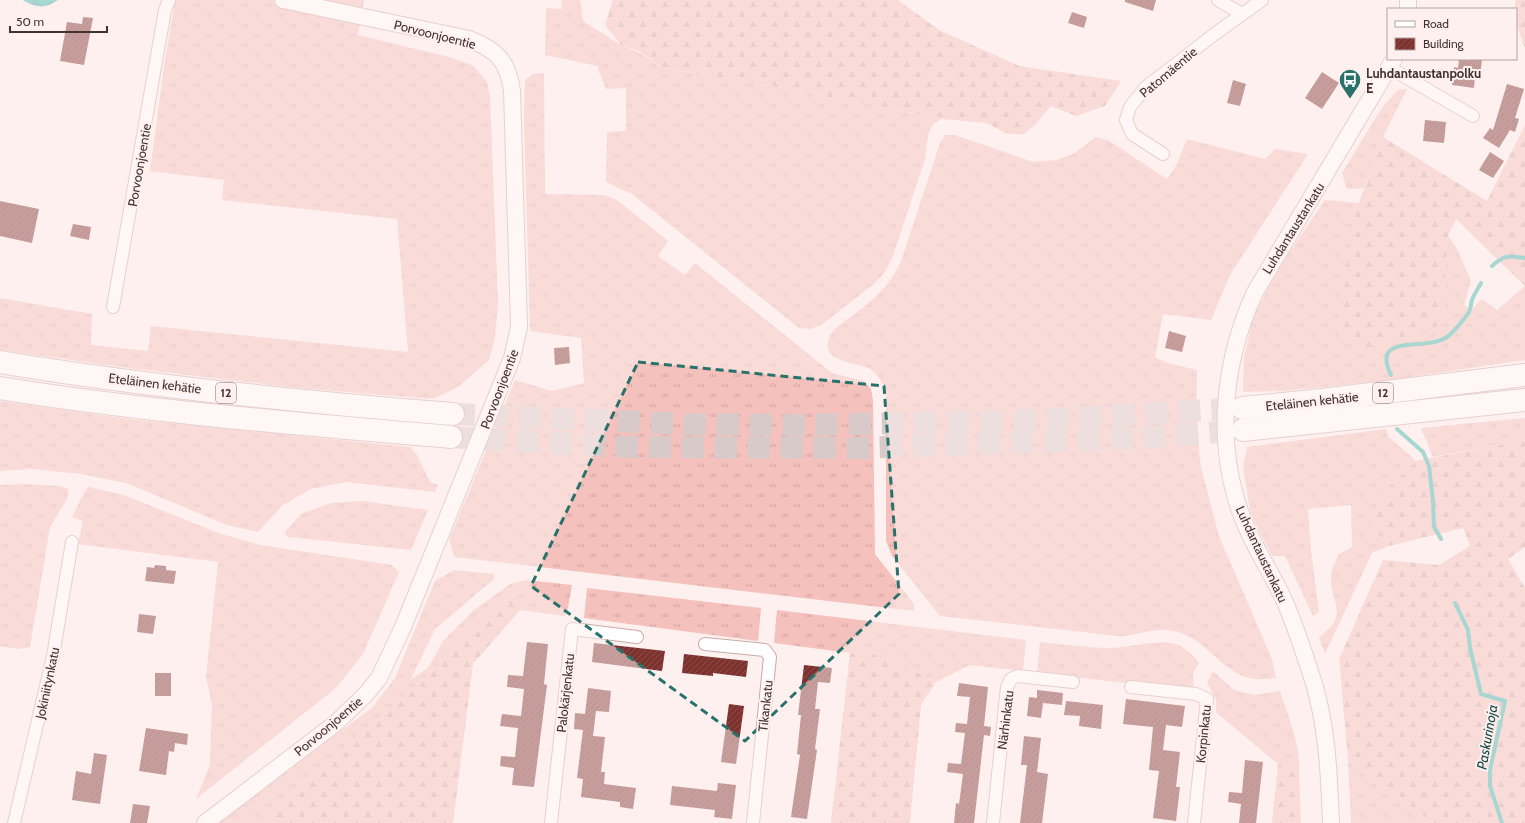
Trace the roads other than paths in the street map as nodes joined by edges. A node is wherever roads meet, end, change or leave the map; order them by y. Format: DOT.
graph roads {
  1 [pos="169,0"];
  2 [pos="283,0"];
  3 [pos="1218,0"];
  4 [pos="1262,0"];
  5 [pos="1242,14"];
  6 [pos="1392,64"];
  7 [pos="1473,116"];
  8 [pos="1163,154"];
  9 [pos="113,307"];
  10 [pos="0,362"];
  11 [pos="1525,375"];
  12 [pos="0,388"];
  13 [pos="1525,400"];
  14 [pos="1242,408"];
  15 [pos="453,414"];
  16 [pos="1243,430"];
  17 [pos="451,437"];
  18 [pos="72,542"];
  19 [pos="637,637"];
  20 [pos="705,644"];
  21 [pos="1073,682"];
  22 [pos="1131,687"];
  23 [pos="14,823"];
  24 [pos="205,823"];
  25 [pos="551,823"];
  26 [pos="753,823"];
  27 [pos="993,823"];
  28 [pos="1194,823"];
  29 [pos="1331,823"];
  1 -- 9 [label="street, Porvoonjoentie"];
  2 -- 24 [label="street, Porvoonjoentie"];
  3 -- 5 [label="street"];
  4 -- 5 [label="street, Patomäentie"];
  5 -- 8 [label="street, Patomäentie"];
  6 -- 7 [label="street"];
  6 -- 29 [label="street, Luhdantaustankatu"];
  10 -- 15 [label="highway, Eteläinen kehätie / 12"];
  11 -- 14 [label="highway, Eteläinen kehätie / 12"];
  12 -- 17 [label="highway, Eteläinen kehätie / 12"];
  13 -- 16 [label="highway, Eteläinen kehätie / 12"];
  18 -- 23 [label="street, Jokiniitynkatu"];
  19 -- 25 [label="street, Palokärjenkatu"];
  20 -- 26 [label="street, Tikankatu"];
  21 -- 27 [label="street, Närhinkatu"];
  22 -- 28 [label="street, Korpinkatu"];
}
